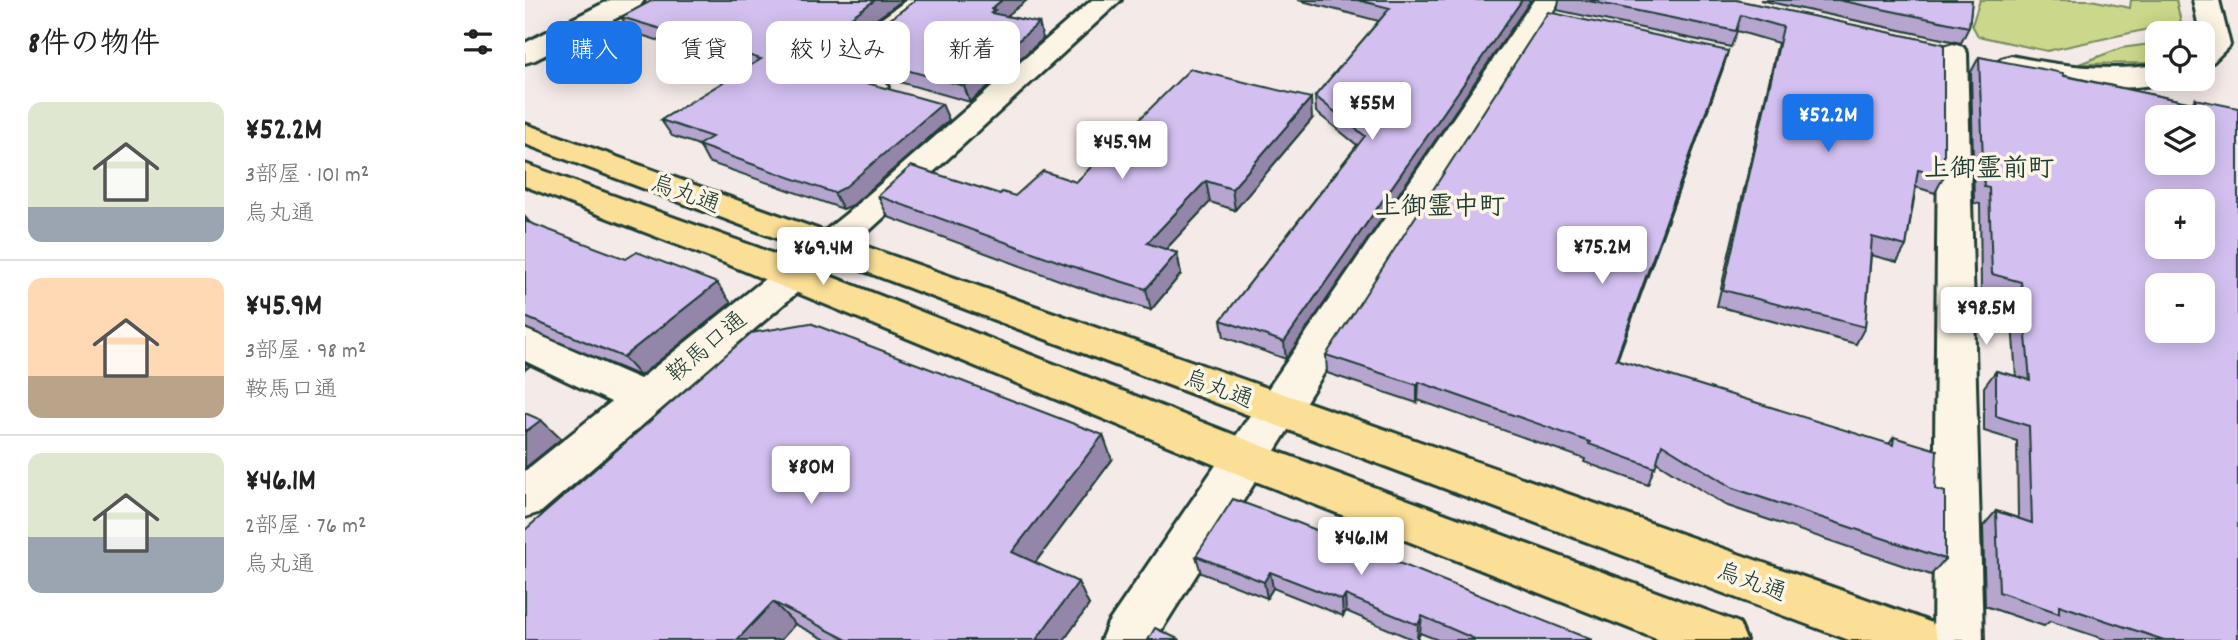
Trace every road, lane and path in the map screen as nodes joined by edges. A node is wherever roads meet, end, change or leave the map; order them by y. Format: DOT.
graph roads {
  1 [pos="631,0"];
  2 [pos="924,0"];
  3 [pos="1108,0"];
  4 [pos="2207,5"];
  5 [pos="1549,13"];
  6 [pos="2238,15"];
  7 [pos="525,54"];
  8 [pos="2145,75"];
  9 [pos="901,95"];
  10 [pos="525,133"];
  11 [pos="525,174"];
  12 [pos="828,246"];
  13 [pos="792,275"];
  14 [pos="525,344"];
  15 [pos="643,399"];
  16 [pos="1277,409"];
  17 [pos="1245,458"];
  18 [pos="525,498"];
  19 [pos="1126,640"];
  20 [pos="1721,640"];
  21 [pos="1914,640"];
  22 [pos="1958,640"];
  1 -- 7 [label="street"];
  2 -- 9 [label="street"];
  3 -- 12 [label="street, 鞍馬口通"];
  4 -- 6 [label="street"];
  5 -- 16 [label="street"];
  8 -- 22 [label="street"];
  10 -- 12 [label="highway, 烏丸通"];
  11 -- 13 [label="highway, 烏丸通"];
  12 -- 13 [label="street, 鞍馬口通"];
  12 -- 16 [label="highway, 烏丸通"];
  13 -- 15 [label="street, 鞍馬口通"];
  13 -- 17 [label="highway, 烏丸通"];
  14 -- 15 [label="street"];
  15 -- 18 [label="street, 鞍馬口通"];
  16 -- 17 [label="street"];
  16 -- 21 [label="highway, 烏丸通"];
  17 -- 19 [label="street"];
  17 -- 20 [label="highway, 烏丸通"];
}
